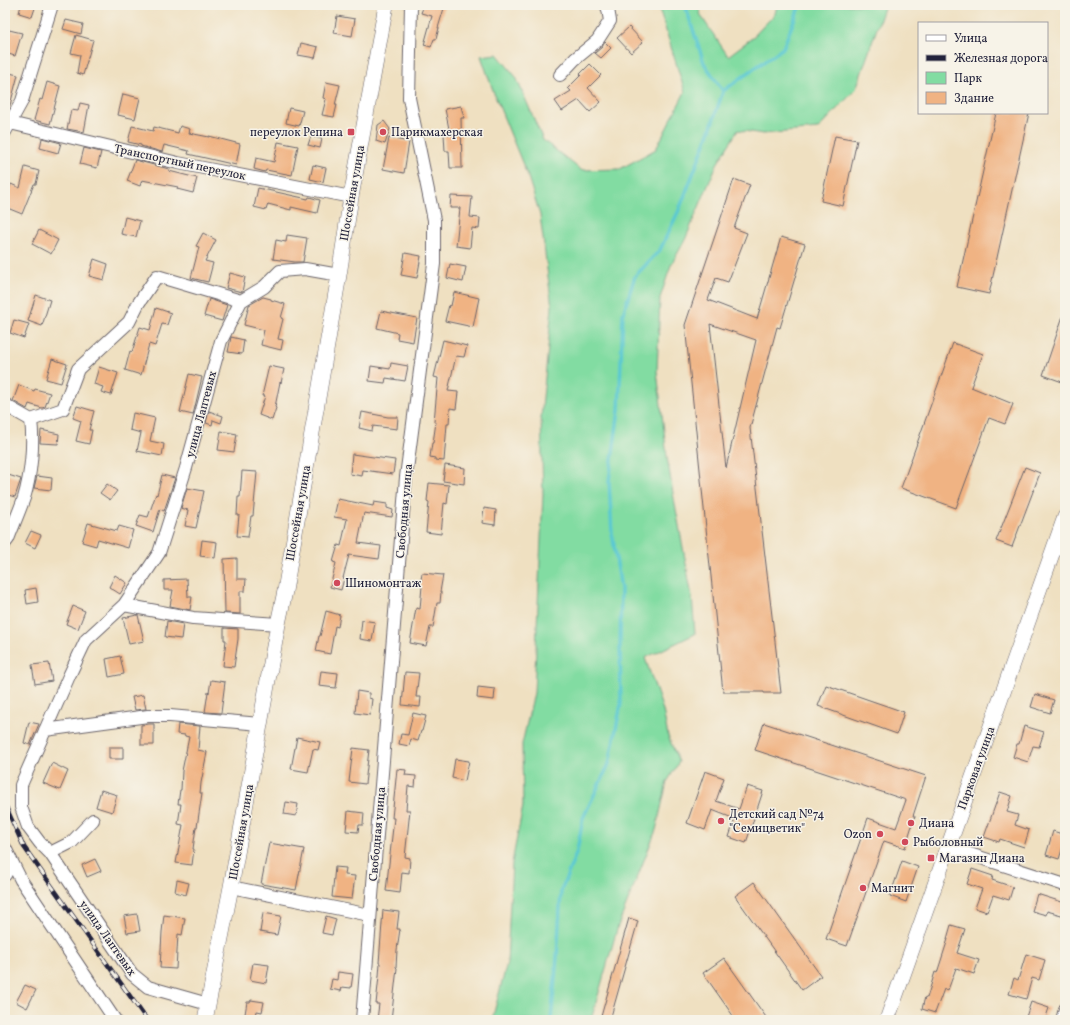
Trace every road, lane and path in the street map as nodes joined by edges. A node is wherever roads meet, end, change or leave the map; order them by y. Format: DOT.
graph roads {
  1 [pos="52,5"];
  2 [pos="386,5"];
  3 [pos="411,5"];
  4 [pos="606,5"];
  5 [pos="560,75"];
  6 [pos="7,127"];
  7 [pos="351,197"];
  8 [pos="339,275"];
  9 [pos="241,301"];
  10 [pos="5,404"];
  11 [pos="31,420"];
  12 [pos="1065,517"];
  13 [pos="5,543"];
  14 [pos="124,605"];
  15 [pos="278,624"];
  16 [pos="260,724"];
  17 [pos="45,730"];
  18 [pos="93,820"];
  19 [pos="948,847"];
  20 [pos="5,848"];
  21 [pos="50,854"];
  22 [pos="12,862"];
  23 [pos="5,875"];
  24 [pos="1065,885"];
  25 [pos="231,887"];
  26 [pos="370,915"];
  27 [pos="208,1004"];
  28 [pos="1065,1009"];
  29 [pos="115,1020"];
  30 [pos="205,1020"];
  31 [pos="362,1020"];
  32 [pos="887,1020"];
  33 [pos="1062,1020"];
  1 -- 6 [label="street"];
  2 -- 7 [label="main road, Шоссейная улица"];
  3 -- 26 [label="street, Свободная улица"];
  4 -- 5 [label="street"];
  6 -- 7 [label="street, Транспортный переулок"];
  7 -- 8 [label="main road, Шоссейная улица"];
  8 -- 9 [label="street"];
  8 -- 15 [label="main road, Шоссейная улица"];
  9 -- 11 [label="street"];
  9 -- 14 [label="street, улица Лаптевых"];
  10 -- 11 [label="street"];
  11 -- 13 [label="street"];
  12 -- 19 [label="main road, Парковая улица"];
  14 -- 15 [label="street"];
  14 -- 17 [label="street, улица Лаптевых"];
  15 -- 16 [label="main road, Шоссейная улица"];
  16 -- 17 [label="street"];
  16 -- 25 [label="main road, Шоссейная улица"];
  17 -- 21 [label="street, улица Лаптевых"];
  18 -- 21 [label="street"];
  19 -- 24 [label="street"];
  19 -- 32 [label="main road, Парковая улица"];
  20 -- 22 [label="street"];
  21 -- 27 [label="street, улица Лаптевых"];
  22 -- 23 [label="street"];
  22 -- 29 [label="street"];
  25 -- 26 [label="street"];
  25 -- 27 [label="main road, Шоссейная улица"];
  26 -- 31 [label="street, Свободная улица"];
  27 -- 30 [label="main road, Шоссейная улица"];
  28 -- 33 [label="street"];
}
